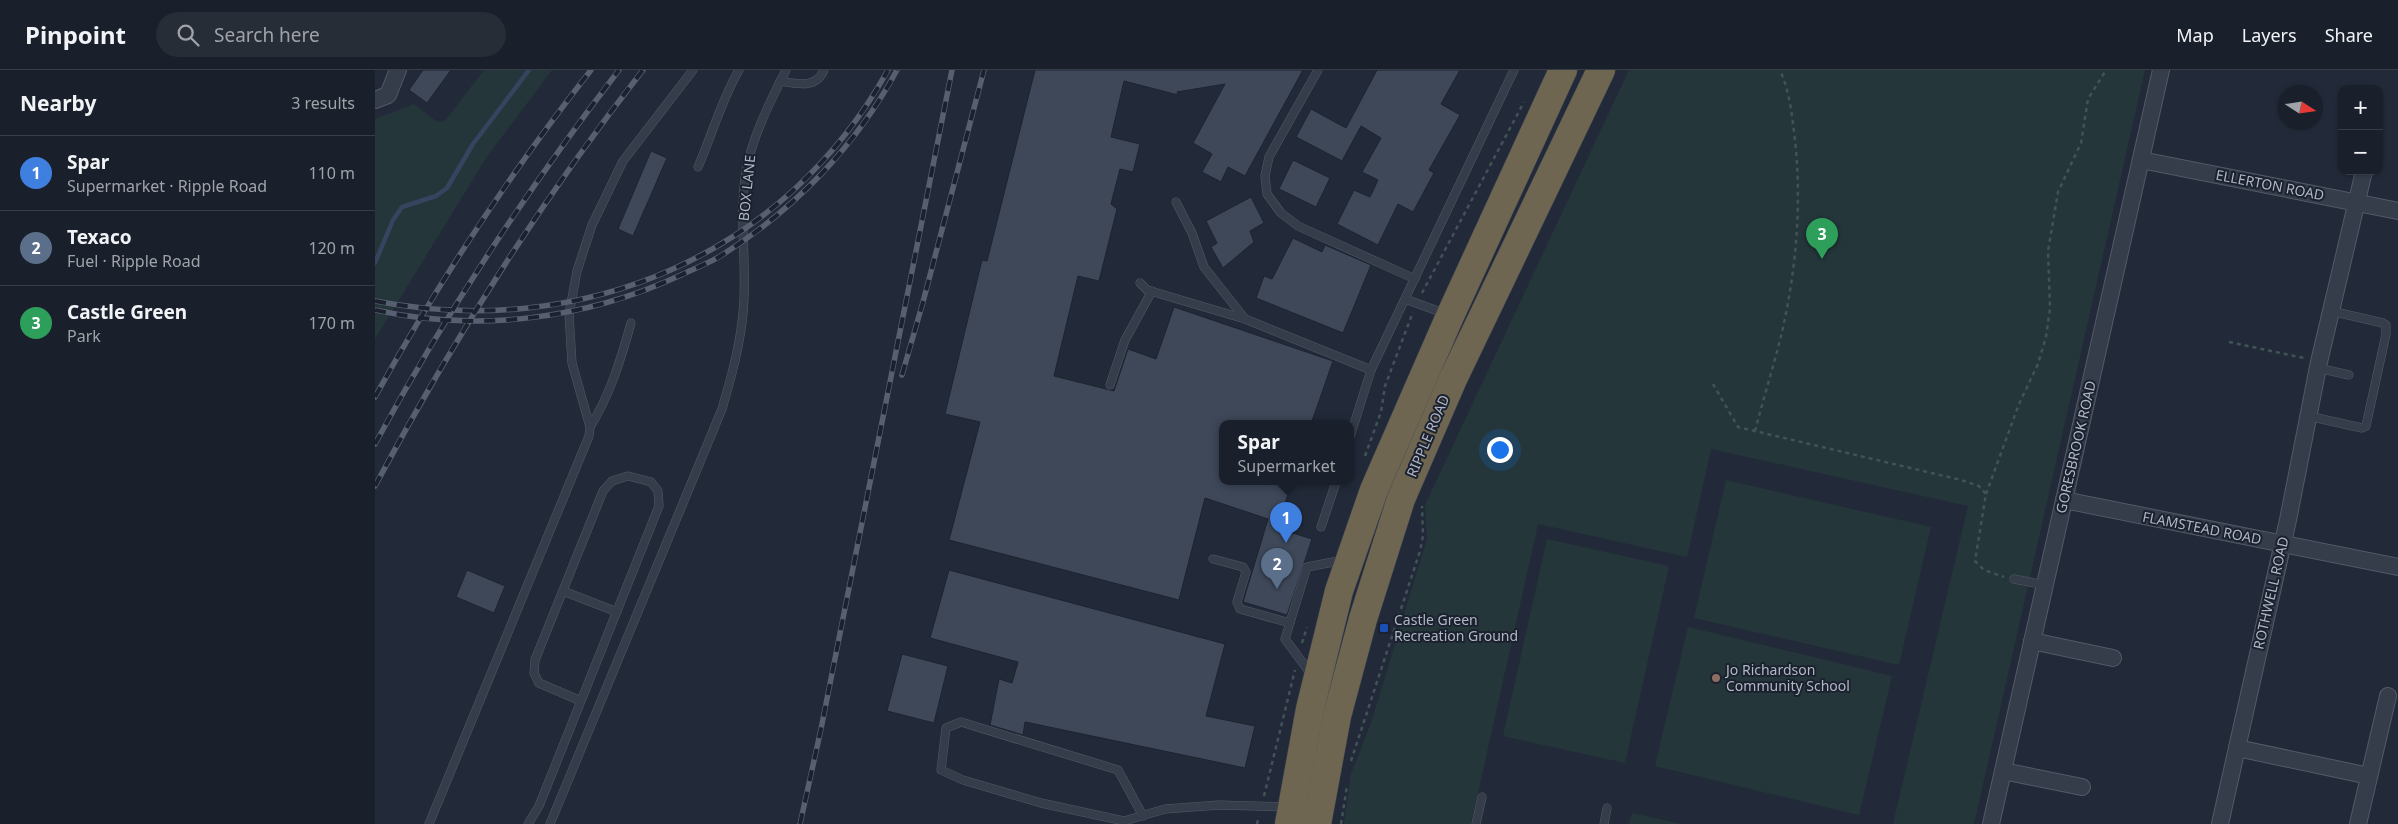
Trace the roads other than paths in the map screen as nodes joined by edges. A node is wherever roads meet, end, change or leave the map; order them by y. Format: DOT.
graph roads {
  1 [pos="398,70"];
  2 [pos="693,70"];
  3 [pos="739,70"];
  4 [pos="786,70"];
  5 [pos="824,70"];
  6 [pos="1319,70"];
  7 [pos="1514,70"];
  8 [pos="1563,70"];
  9 [pos="1601,70"];
  10 [pos="2161,70"];
  11 [pos="780,82"];
  12 [pos="375,100"];
  13 [pos="2141,160"];
  14 [pos="698,167"];
  15 [pos="2363,175"];
  16 [pos="1176,202"];
  17 [pos="2357,204"];
  18 [pos="2398,211"];
  19 [pos="1415,279"];
  20 [pos="1140,283"];
  21 [pos="1152,292"];
  22 [pos="1405,299"];
  23 [pos="2331,311"];
  24 [pos="1450,316"];
  25 [pos="1245,319"];
  26 [pos="631,323"];
  27 [pos="2318,365"];
  28 [pos="1371,370"];
  29 [pos="2349,375"];
  30 [pos="1110,385"];
  31 [pos="2308,416"];
  32 [pos="1354,424"];
  33 [pos="590,427"];
  34 [pos="1335,485"];
  35 [pos="2064,500"];
  36 [pos="1321,528"];
  37 [pos="2283,544"];
  38 [pos="1351,558"];
  39 [pos="1213,559"];
  40 [pos="2398,567"];
  41 [pos="2014,579"];
  42 [pos="2045,586"];
  43 [pos="563,590"];
  44 [pos="617,612"];
  45 [pos="1290,623"];
  46 [pos="2032,642"];
  47 [pos="2113,658"];
  48 [pos="1317,681"];
  49 [pos="2388,696"];
  50 [pos="581,701"];
  51 [pos="2237,748"];
  52 [pos="2003,771"];
  53 [pos="2369,776"];
  54 [pos="2082,787"];
  55 [pos="1482,797"];
  56 [pos="1607,808"];
  57 [pos="1291,815"];
  58 [pos="1143,816"];
  59 [pos="429,824"];
  60 [pos="528,824"];
  61 [pos="550,824"];
  62 [pos="1317,824"];
  63 [pos="1476,824"];
  64 [pos="1604,824"];
  65 [pos="1991,824"];
  66 [pos="2220,824"];
  67 [pos="2358,824"];
  1 -- 12 [label="street"];
  2 -- 33 [label="lane"];
  3 -- 14 [label="lane"];
  4 -- 11 [label="lane, BOX LANE"];
  5 -- 11 [label="lane"];
  6 -- 19 [label="lane"];
  7 -- 19 [label="lane"];
  8 -- 24 [label="highway, RIPPLE ROAD"];
  9 -- 62 [label="highway, RIPPLE ROAD"];
  10 -- 13 [label="street, GORESBROOK ROAD"];
  11 -- 61 [label="lane, BOX LANE"];
  13 -- 17 [label="street, ELLERTON ROAD"];
  13 -- 35 [label="street, GORESBROOK ROAD"];
  15 -- 17 [label="street, ROTHWELL ROAD"];
  16 -- 25 [label="lane"];
  17 -- 18 [label="street, ELLERTON ROAD"];
  17 -- 23 [label="street, ROTHWELL ROAD"];
  19 -- 22 [label="lane"];
  20 -- 21 [label="lane"];
  21 -- 25 [label="lane"];
  21 -- 30 [label="lane"];
  22 -- 24 [label="lane"];
  22 -- 28 [label="lane"];
  23 -- 27 [label="street, ROTHWELL ROAD"];
  23 -- 31 [label="lane"];
  24 -- 38 [label="highway, RIPPLE ROAD"];
  25 -- 28 [label="lane"];
  26 -- 33 [label="lane"];
  27 -- 29 [label="lane"];
  27 -- 31 [label="street, ROTHWELL ROAD"];
  28 -- 32 [label="lane"];
  31 -- 37 [label="street, ROTHWELL ROAD"];
  33 -- 59 [label="lane"];
  34 -- 36 [label="lane"];
  35 -- 37 [label="street, FLAMSTEAD ROAD"];
  35 -- 42 [label="street, GORESBROOK ROAD"];
  37 -- 40 [label="street, FLAMSTEAD ROAD"];
  37 -- 51 [label="street, ROTHWELL ROAD"];
  38 -- 45 [label="lane"];
  38 -- 48 [label="highway, RIPPLE ROAD"];
  39 -- 45 [label="lane"];
  41 -- 42 [label="lane"];
  42 -- 46 [label="street, GORESBROOK ROAD"];
  43 -- 44 [label="lane"];
  43 -- 44 [label="lane"];
  43 -- 50 [label="lane"];
  44 -- 50 [label="lane"];
  45 -- 48 [label="lane"];
  46 -- 47 [label="street"];
  46 -- 52 [label="street, GORESBROOK ROAD"];
  48 -- 57 [label="highway, RIPPLE ROAD"];
  49 -- 53 [label="street"];
  50 -- 60 [label="lane"];
  51 -- 53 [label="street"];
  51 -- 66 [label="street, ROTHWELL ROAD"];
  52 -- 54 [label="street"];
  52 -- 65 [label="street, GORESBROOK ROAD"];
  53 -- 67 [label="street"];
  55 -- 63 [label="lane"];
  56 -- 64 [label="lane"];
  57 -- 58 [label="lane"];
  58 -- 58 [label="lane"];
}
